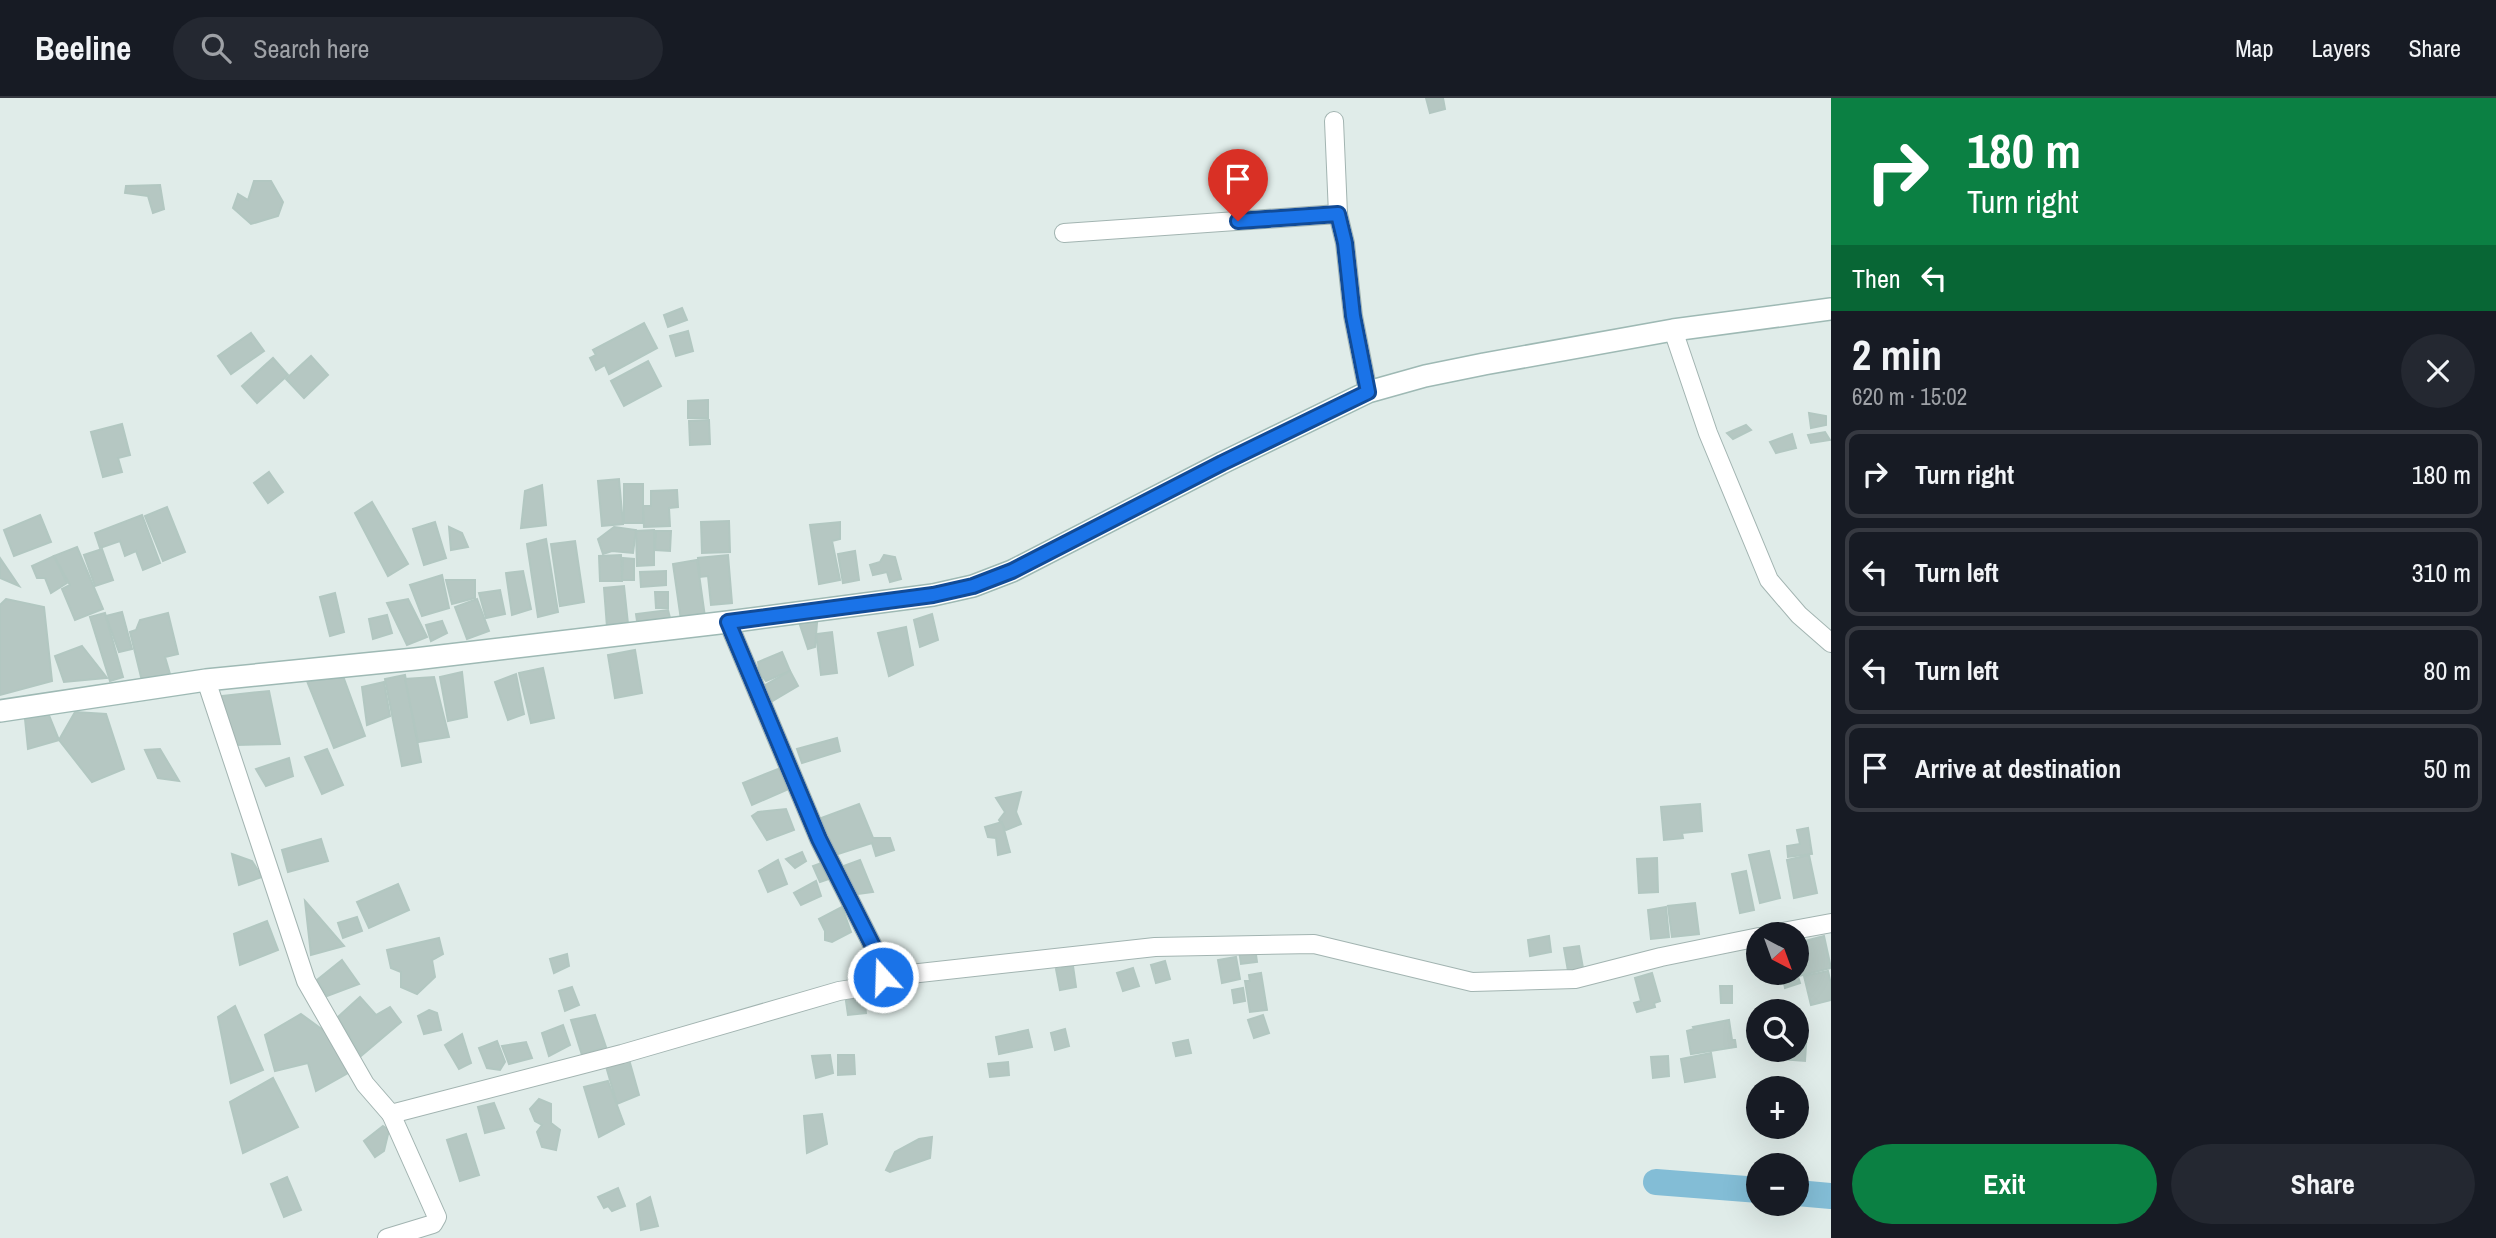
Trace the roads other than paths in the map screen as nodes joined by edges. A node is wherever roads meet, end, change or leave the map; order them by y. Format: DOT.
graph roads {
  1 [pos="1334,121"];
  2 [pos="1338,214"];
  3 [pos="1064,233"];
  4 [pos="1831,309"];
  5 [pos="1673,330"];
  6 [pos="1368,392"];
  7 [pos="728,622"];
  8 [pos="1831,643"];
  9 [pos="206,680"];
  10 [pos="0,711"];
  11 [pos="1831,923"];
  12 [pos="1810,927"];
  13 [pos="1746,940"];
  14 [pos="883,977"];
  15 [pos="390,1115"];
  16 [pos="387,1238"];
  1 -- 2 [label="street"];
  2 -- 3 [label="street"];
  2 -- 6 [label="street"];
  4 -- 5 [label="street"];
  5 -- 6 [label="street"];
  5 -- 8 [label="street"];
  6 -- 7 [label="street"];
  7 -- 9 [label="street"];
  7 -- 14 [label="street"];
  9 -- 10 [label="street"];
  9 -- 15 [label="street"];
  11 -- 12 [label="street"];
  13 -- 14 [label="street"];
  14 -- 15 [label="street"];
  15 -- 16 [label="street"];
}
